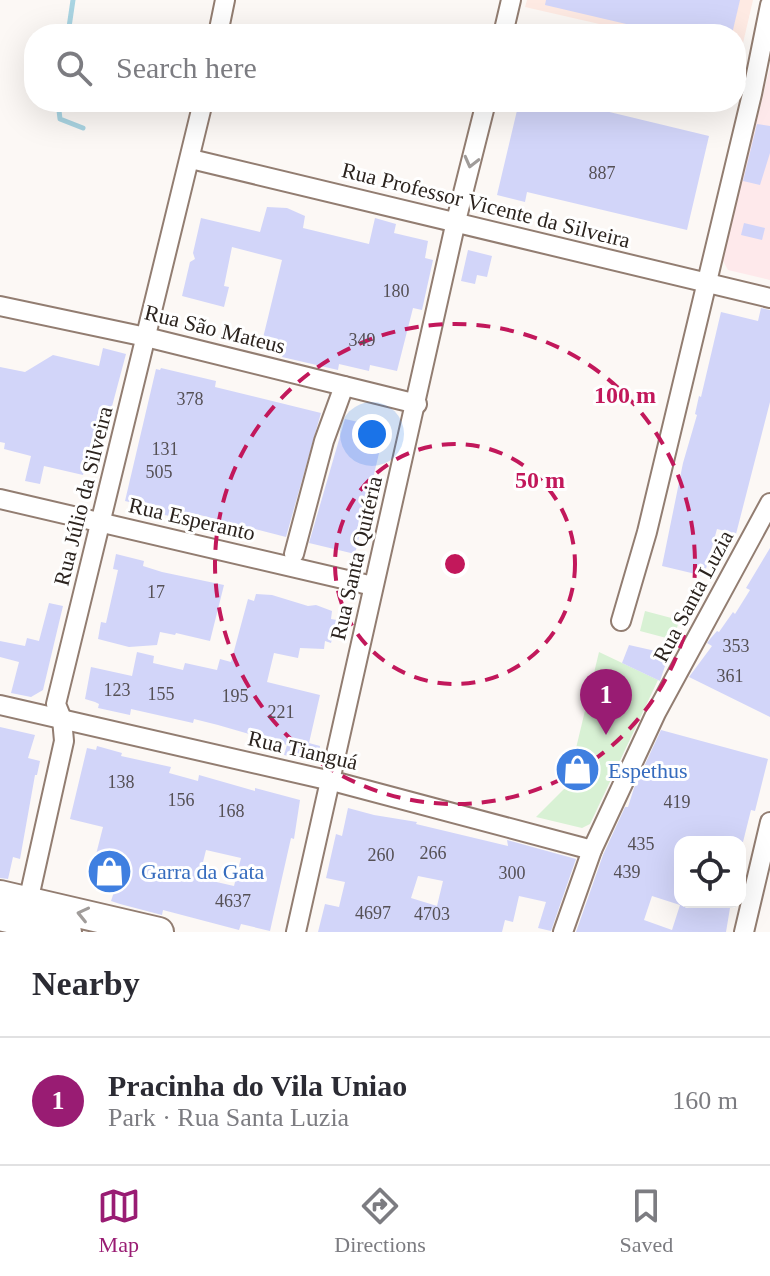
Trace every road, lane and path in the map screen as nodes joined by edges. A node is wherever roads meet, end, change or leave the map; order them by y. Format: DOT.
graph roads {
  1 [pos="225,0"];
  2 [pos="511,0"];
  3 [pos="770,5"];
  4 [pos="220,24"];
  5 [pos="505,24"];
  6 [pos="201,112"];
  7 [pos="483,112"];
  8 [pos="191,159"];
  9 [pos="456,221"];
  10 [pos="705,283"];
  11 [pos="770,298"];
  12 [pos="0,306"];
  13 [pos="146,337"];
  14 [pos="344,386"];
  15 [pos="417,404"];
  16 [pos="0,499"];
  17 [pos="770,503"];
  18 [pos="101,522"];
  19 [pos="294,554"];
  20 [pos="373,586"];
  21 [pos="621,621"];
  22 [pos="0,705"];
  23 [pos="62,719"];
  24 [pos="329,781"];
  25 [pos="770,822"];
  26 [pos="592,850"];
  27 [pos="764,880"];
  28 [pos="0,895"];
  29 [pos="20,918"];
  30 [pos="67,932"];
  31 [pos="159,932"];
  32 [pos="296,932"];
  33 [pos="563,932"];
  34 [pos="744,932"];
  1 -- 4 [label="street"];
  2 -- 5 [label="street"];
  3 -- 10 [label="street"];
  6 -- 8 [label="street, Rua Júlio da Silveira"];
  7 -- 9 [label="street, Rua Santa Quitéria, one-way"];
  8 -- 9 [label="street, Rua Professor Vicente da Silveira"];
  8 -- 13 [label="street, Rua Júlio da Silveira"];
  9 -- 10 [label="street, Rua Professor Vicente da Silveira"];
  9 -- 15 [label="street, Rua Santa Quitéria"];
  10 -- 11 [label="street, Rua Professor Vicente da Silveira"];
  10 -- 21 [label="street"];
  12 -- 13 [label="street, Rua São Mateus"];
  13 -- 14 [label="street, Rua São Mateus"];
  13 -- 18 [label="street, Rua Júlio da Silveira"];
  14 -- 15 [label="street, Rua São Mateus"];
  14 -- 19 [label="street"];
  15 -- 20 [label="street, Rua Santa Quitéria"];
  16 -- 18 [label="street, Rua Esperanto"];
  17 -- 26 [label="street, Rua Santa Luzia"];
  18 -- 20 [label="street, Rua Esperanto"];
  18 -- 23 [label="street, Rua Júlio da Silveira"];
  20 -- 24 [label="street, Rua Santa Quitéria"];
  22 -- 23 [label="street, Rua Tianguá"];
  23 -- 24 [label="street, Rua Tianguá"];
  23 -- 29 [label="street, Rua Júlio da Silveira"];
  24 -- 26 [label="street, Rua Tianguá"];
  24 -- 32 [label="street, Rua Santa Quitéria"];
  25 -- 27 [label="street"];
  26 -- 33 [label="street, Rua Santa Luzia"];
  27 -- 34 [label="street"];
  28 -- 29 [label="main road"];
  29 -- 30 [label="main road"];
  31 -- 29 [label="main road, one-way"];
}
